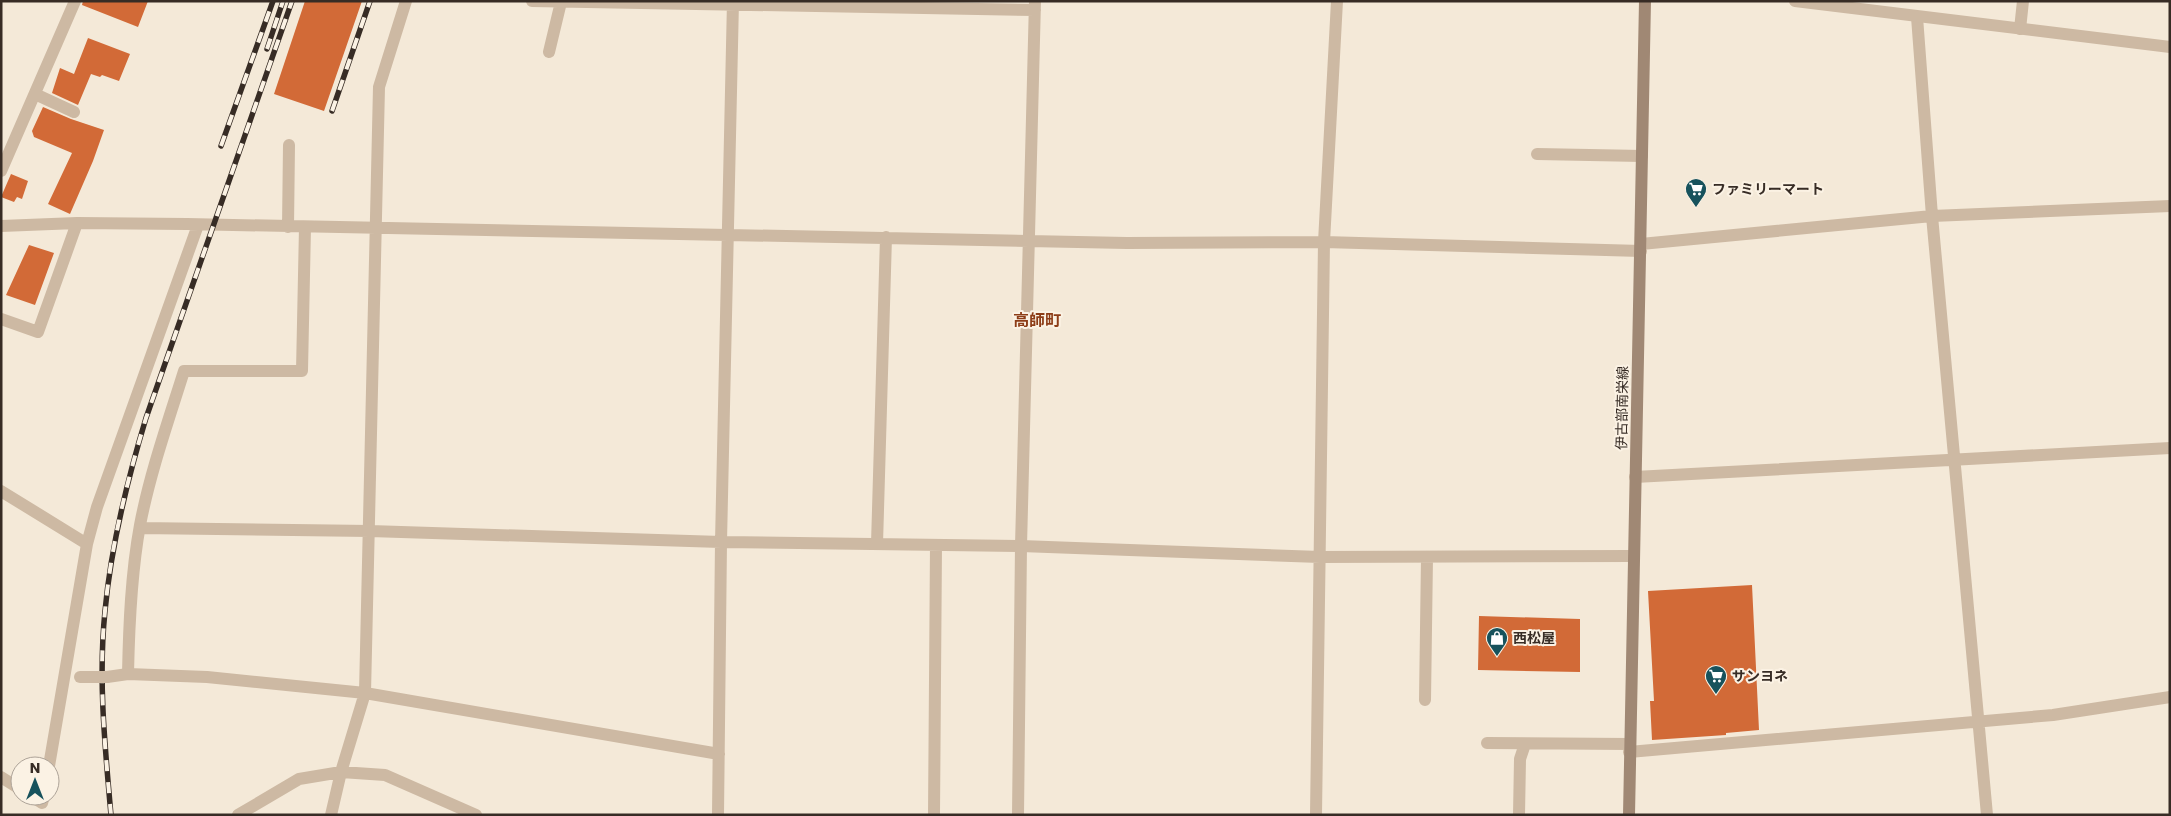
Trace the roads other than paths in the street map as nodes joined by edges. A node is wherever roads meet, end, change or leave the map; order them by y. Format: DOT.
graph roads {
  1 [pos="75,1"];
  2 [pos="406,1"];
  3 [pos="532,1"];
  4 [pos="1337,1"];
  5 [pos="1645,1"];
  6 [pos="1795,1"];
  7 [pos="2023,1"];
  8 [pos="561,2"];
  9 [pos="733,3"];
  10 [pos="1035,6"];
  11 [pos="1917,17"];
  12 [pos="2020,29"];
  13 [pos="2170,47"];
  14 [pos="549,52"];
  15 [pos="34,94"];
  16 [pos="74,112"];
  17 [pos="289,145"];
  18 [pos="1537,154"];
  19 [pos="1642,156"];
  20 [pos="1,171"];
  21 [pos="2170,206"];
  22 [pos="1932,216"];
  23 [pos="77,223"];
  24 [pos="198,225"];
  25 [pos="1,226"];
  26 [pos="288,227"];
  27 [pos="306,227"];
  28 [pos="377,228"];
  29 [pos="728,235"];
  30 [pos="886,237"];
  31 [pos="1029,241"];
  32 [pos="1324,242"];
  33 [pos="1641,248"];
  34 [pos="1,319"];
  35 [pos="2170,448"];
  36 [pos="1954,458"];
  37 [pos="1635,476"];
  38 [pos="1,491"];
  39 [pos="140,528"];
  40 [pos="370,531"];
  41 [pos="721,542"];
  42 [pos="87,544"];
  43 [pos="877,544"];
  44 [pos="936,545"];
  45 [pos="1021,546"];
  46 [pos="1633,556"];
  47 [pos="1320,557"];
  48 [pos="1427,557"];
  49 [pos="128,674"];
  50 [pos="66,676"];
  51 [pos="365,692"];
  52 [pos="2170,697"];
  53 [pos="1425,700"];
  54 [pos="1978,722"];
  55 [pos="1487,743"];
  56 [pos="1525,744"];
  57 [pos="1630,748"];
  58 [pos="719,754"];
  59 [pos="51,756"];
  60 [pos="340,772"];
  61 [pos="238,815"];
  62 [pos="331,815"];
  63 [pos="476,815"];
  64 [pos="718,815"];
  65 [pos="934,815"];
  66 [pos="1018,815"];
  67 [pos="1316,815"];
  68 [pos="1519,815"];
  69 [pos="1629,815"];
  70 [pos="1987,815"];
  1 -- 15 [label="street"];
  2 -- 28 [label="street"];
  3 -- 8 [label="street"];
  4 -- 32 [label="street"];
  5 -- 19 [label="main road, 伊古部南栄線"];
  6 -- 11 [label="street"];
  7 -- 12 [label="street"];
  8 -- 9 [label="street"];
  8 -- 14 [label="street"];
  9 -- 10 [label="street"];
  9 -- 29 [label="street"];
  10 -- 31 [label="street"];
  11 -- 12 [label="street"];
  11 -- 22 [label="street"];
  12 -- 13 [label="street"];
  15 -- 16 [label="street"];
  15 -- 20 [label="street"];
  17 -- 26 [label="street"];
  18 -- 19 [label="street"];
  19 -- 33 [label="main road, 伊古部南栄線"];
  21 -- 22 [label="street"];
  22 -- 33 [label="street"];
  22 -- 36 [label="street"];
  23 -- 24 [label="street"];
  23 -- 25 [label="street"];
  23 -- 34 [label="street"];
  24 -- 26 [label="street"];
  24 -- 42 [label="street"];
  26 -- 27 [label="street"];
  27 -- 28 [label="street"];
  27 -- 39 [label="street"];
  28 -- 29 [label="street"];
  28 -- 40 [label="street"];
  29 -- 30 [label="street"];
  29 -- 41 [label="street"];
  30 -- 31 [label="street"];
  30 -- 43 [label="street"];
  31 -- 32 [label="street"];
  31 -- 45 [label="street"];
  32 -- 33 [label="street"];
  32 -- 47 [label="street"];
  33 -- 37 [label="main road, 伊古部南栄線"];
  35 -- 36 [label="street"];
  36 -- 37 [label="street"];
  36 -- 54 [label="street"];
  37 -- 46 [label="main road, 伊古部南栄線"];
  38 -- 42 [label="street"];
  39 -- 40 [label="street"];
  39 -- 49 [label="street"];
  40 -- 41 [label="street"];
  40 -- 51 [label="street"];
  41 -- 43 [label="street"];
  41 -- 58 [label="street"];
  42 -- 50 [label="street"];
  43 -- 44 [label="street"];
  44 -- 45 [label="street"];
  44 -- 65 [label="street"];
  45 -- 47 [label="street"];
  45 -- 66 [label="street"];
  46 -- 48 [label="street"];
  46 -- 57 [label="main road, 伊古部南栄線"];
  47 -- 48 [label="street"];
  47 -- 67 [label="street"];
  48 -- 53 [label="street"];
  49 -- 50 [label="street, bridge"];
  49 -- 51 [label="street"];
  50 -- 59 [label="street"];
  51 -- 58 [label="street"];
  51 -- 60 [label="street"];
  52 -- 54 [label="street"];
  54 -- 57 [label="street"];
  54 -- 70 [label="street"];
  55 -- 56 [label="street"];
  56 -- 57 [label="street"];
  56 -- 68 [label="street"];
  57 -- 69 [label="main road, 伊古部南栄線"];
  58 -- 64 [label="street"];
  60 -- 61 [label="street"];
  60 -- 62 [label="street"];
  60 -- 63 [label="street"];
}
